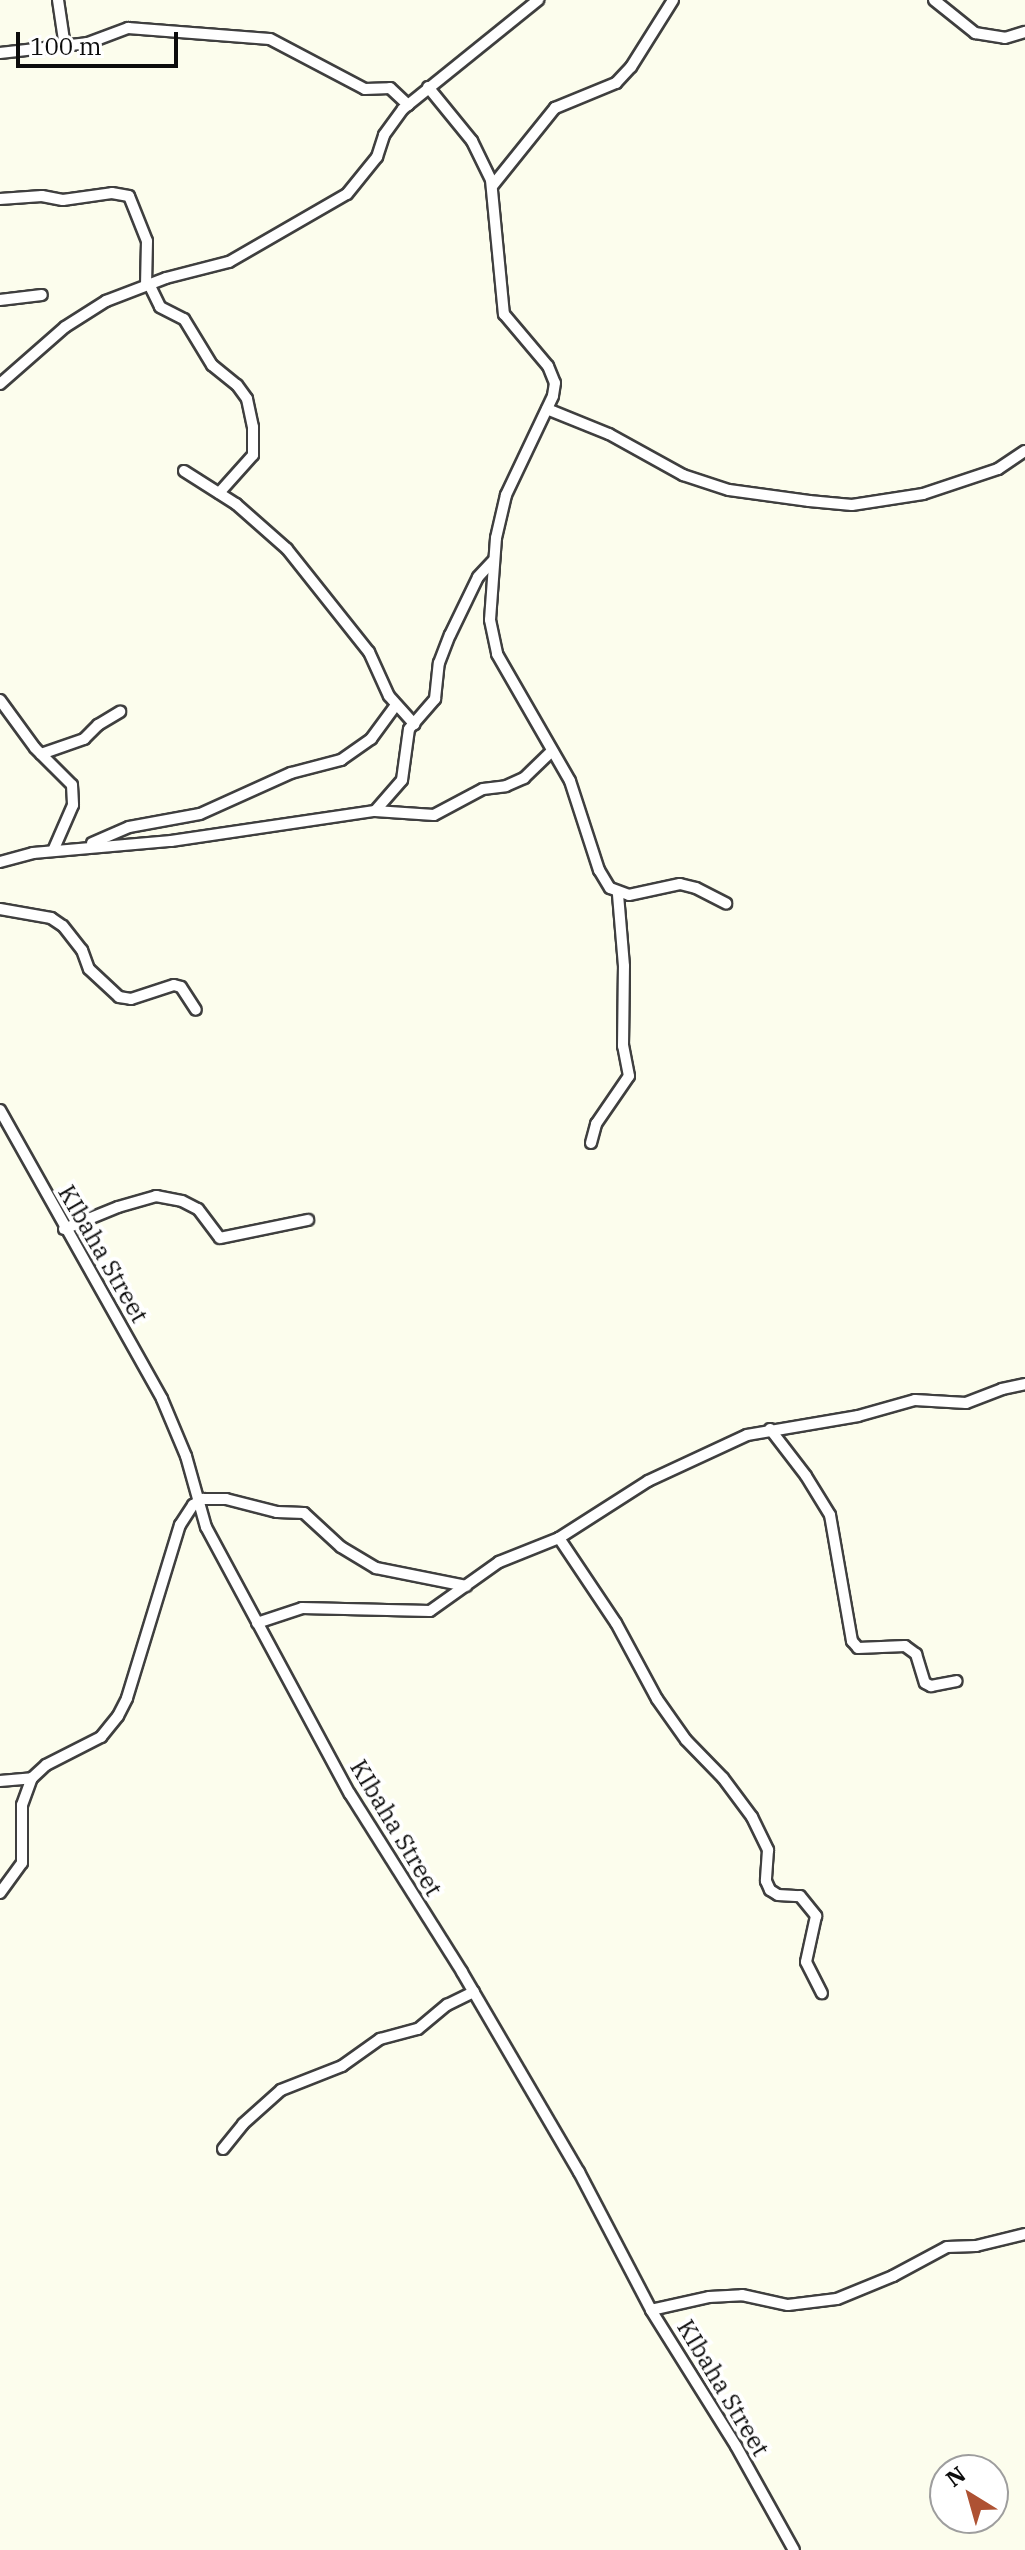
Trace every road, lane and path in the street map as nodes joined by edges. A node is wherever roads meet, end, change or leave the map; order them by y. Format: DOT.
graph roads {
  1 [pos="58,0"];
  2 [pos="673,0"];
  3 [pos="934,0"];
  4 [pos="532,3"];
  5 [pos="1025,32"];
  6 [pos="65,47"];
  7 [pos="0,53"];
  8 [pos="428,87"];
  9 [pos="408,105"];
  10 [pos="493,185"];
  11 [pos="0,199"];
  12 [pos="148,284"];
  13 [pos="42,295"];
  14 [pos="0,300"];
  15 [pos="0,384"];
  16 [pos="547,409"];
  17 [pos="1025,451"];
  18 [pos="184,471"];
  19 [pos="219,493"];
  20 [pos="493,561"];
  21 [pos="0,700"];
  22 [pos="396,705"];
  23 [pos="120,712"];
  24 [pos="414,724"];
  25 [pos="552,751"];
  26 [pos="41,754"];
  27 [pos="375,811"];
  28 [pos="87,846"];
  29 [pos="53,851"];
  30 [pos="0,862"];
  31 [pos="618,894"];
  32 [pos="726,903"];
  33 [pos="0,909"];
  34 [pos="196,1010"];
  35 [pos="0,1110"];
  36 [pos="591,1143"];
  37 [pos="308,1220"];
  38 [pos="64,1229"];
  39 [pos="1025,1384"];
  40 [pos="770,1429"];
  41 [pos="197,1502"];
  42 [pos="559,1538"];
  43 [pos="466,1586"];
  44 [pos="257,1623"];
  45 [pos="957,1681"];
  46 [pos="32,1778"];
  47 [pos="0,1781"];
  48 [pos="0,1893"];
  49 [pos="474,1992"];
  50 [pos="822,1993"];
  51 [pos="223,2149"];
  52 [pos="1025,2234"];
  53 [pos="651,2310"];
  54 [pos="794,2550"];
  1 -- 6 [label="street"];
  2 -- 10 [label="street"];
  3 -- 5 [label="street"];
  4 -- 8 [label="street"];
  6 -- 7 [label="street"];
  6 -- 9 [label="street"];
  8 -- 9 [label="street"];
  8 -- 10 [label="street"];
  9 -- 12 [label="street"];
  10 -- 16 [label="street"];
  11 -- 12 [label="street"];
  12 -- 15 [label="street"];
  12 -- 19 [label="street"];
  13 -- 14 [label="street"];
  16 -- 17 [label="street"];
  16 -- 20 [label="street"];
  18 -- 19 [label="street"];
  19 -- 22 [label="street"];
  20 -- 24 [label="street"];
  20 -- 25 [label="street"];
  21 -- 26 [label="street"];
  22 -- 24 [label="street"];
  22 -- 28 [label="street"];
  23 -- 26 [label="street"];
  24 -- 27 [label="street"];
  25 -- 27 [label="street"];
  25 -- 31 [label="street"];
  26 -- 29 [label="street"];
  27 -- 28 [label="street"];
  28 -- 29 [label="street"];
  29 -- 30 [label="street"];
  31 -- 32 [label="street"];
  31 -- 36 [label="street"];
  33 -- 34 [label="street"];
  35 -- 38 [label="street, KIbaha Street"];
  37 -- 38 [label="street"];
  38 -- 41 [label="street, KIbaha Street"];
  39 -- 40 [label="street"];
  40 -- 42 [label="street"];
  40 -- 45 [label="street"];
  41 -- 43 [label="street"];
  41 -- 44 [label="street, KIbaha Street"];
  41 -- 46 [label="street"];
  42 -- 43 [label="street"];
  42 -- 50 [label="street"];
  43 -- 44 [label="street"];
  44 -- 49 [label="street, KIbaha Street"];
  46 -- 47 [label="street"];
  46 -- 48 [label="street"];
  49 -- 51 [label="street"];
  49 -- 53 [label="street, KIbaha Street"];
  52 -- 53 [label="street"];
  53 -- 54 [label="street, KIbaha Street"];
}
